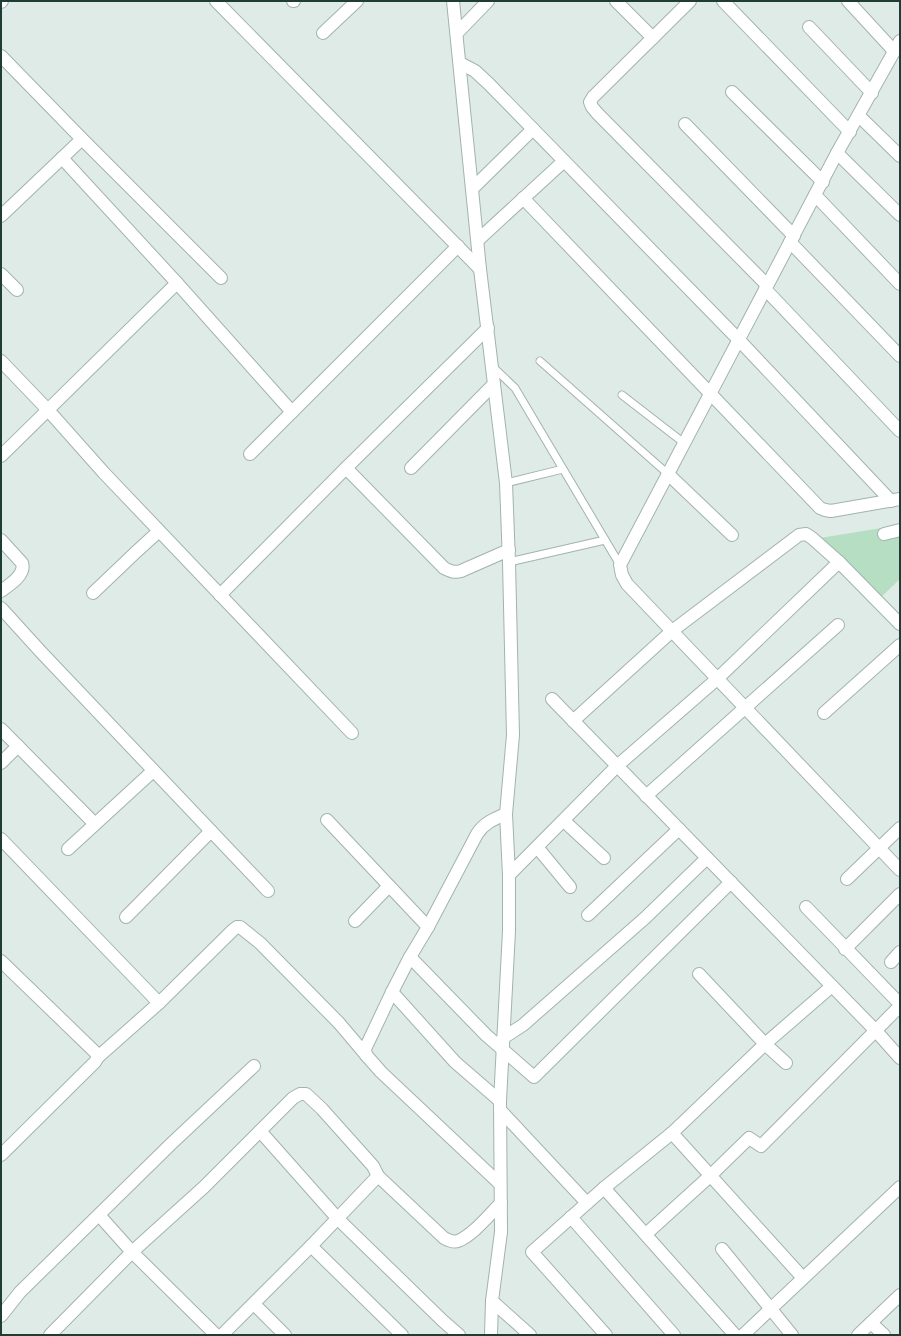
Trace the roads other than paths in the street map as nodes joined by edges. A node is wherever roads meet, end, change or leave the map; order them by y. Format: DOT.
graph roads {
  1 [pos="216,1"];
  2 [pos="453,1"];
  3 [pos="488,1"];
  4 [pos="616,1"];
  5 [pos="690,1"];
  6 [pos="723,1"];
  7 [pos="848,1"];
  8 [pos="353,2"];
  9 [pos="809,27"];
  10 [pos="323,33"];
  11 [pos="457,33"];
  12 [pos="653,38"];
  13 [pos="897,46"];
  14 [pos="1,56"];
  15 [pos="460,63"];
  16 [pos="732,92"];
  17 [pos="872,93"];
  18 [pos="859,116"];
  19 [pos="685,124"];
  20 [pos="533,129"];
  21 [pos="850,132"];
  22 [pos="82,139"];
  23 [pos="837,153"];
  24 [pos="900,156"];
  25 [pos="62,158"];
  26 [pos="564,161"];
  27 [pos="823,182"];
  28 [pos="472,189"];
  29 [pos="816,195"];
  30 [pos="523,198"];
  31 [pos="900,215"];
  32 [pos="1,216"];
  33 [pos="792,239"];
  34 [pos="478,240"];
  35 [pos="458,246"];
  36 [pos="480,269"];
  37 [pos="1,274"];
  38 [pos="221,278"];
  39 [pos="177,283"];
  40 [pos="900,284"];
  41 [pos="766,287"];
  42 [pos="17,290"];
  43 [pos="488,328"];
  44 [pos="738,339"];
  45 [pos="900,356"];
  46 [pos="1,361"];
  47 [pos="540,361"];
  48 [pos="492,366"];
  49 [pos="494,384"];
  50 [pos="710,392"];
  51 [pos="622,395"];
  52 [pos="48,410"];
  53 [pos="292,412"];
  54 [pos="900,431"];
  55 [pos="684,443"];
  56 [pos="250,454"];
  57 [pos="1,456"];
  58 [pos="346,468"];
  59 [pos="411,468"];
  60 [pos="563,469"];
  61 [pos="668,474"];
  62 [pos="506,483"];
  63 [pos="895,500"];
  64 [pos="900,530"];
  65 [pos="159,531"];
  66 [pos="884,534"];
  67 [pos="732,535"];
  68 [pos="1,540"];
  69 [pos="605,540"];
  70 [pos="509,556"];
  71 [pos="839,562"];
  72 [pos="620,565"];
  73 [pos="1,591"];
  74 [pos="93,594"];
  75 [pos="220,595"];
  76 [pos="1,608"];
  77 [pos="900,624"];
  78 [pos="838,625"];
  79 [pos="672,632"];
  80 [pos="900,645"];
  81 [pos="717,679"];
  82 [pos="552,699"];
  83 [pos="745,708"];
  84 [pos="824,713"];
  85 [pos="573,721"];
  86 [pos="1,729"];
  87 [pos="352,733"];
  88 [pos="18,746"];
  89 [pos="1,763"];
  90 [pos="617,766"];
  91 [pos="153,771"];
  92 [pos="646,796"];
  93 [pos="506,814"];
  94 [pos="327,820"];
  95 [pos="564,821"];
  96 [pos="95,824"];
  97 [pos="900,828"];
  98 [pos="679,829"];
  99 [pos="211,831"];
  100 [pos="1,839"];
  101 [pos="537,847"];
  102 [pos="879,848"];
  103 [pos="68,849"];
  104 [pos="604,858"];
  105 [pos="707,858"];
  106 [pos="900,870"];
  107 [pos="509,875"];
  108 [pos="847,879"];
  109 [pos="731,882"];
  110 [pos="389,886"];
  111 [pos="570,887"];
  112 [pos="268,891"];
  113 [pos="900,894"];
  114 [pos="806,907"];
  115 [pos="588,915"];
  116 [pos="126,916"];
  117 [pos="355,921"];
  118 [pos="428,927"];
  119 [pos="845,949"];
  120 [pos="900,952"];
  121 [pos="410,957"];
  122 [pos="1,961"];
  123 [pos="891,962"];
  124 [pos="699,974"];
  125 [pos="832,986"];
  126 [pos="392,992"];
  127 [pos="159,1003"];
  128 [pos="900,1005"];
  129 [pos="876,1031"];
  130 [pos="503,1044"];
  131 [pos="765,1044"];
  132 [pos="366,1055"];
  133 [pos="98,1057"];
  134 [pos="900,1058"];
  135 [pos="786,1063"];
  136 [pos="254,1066"];
  137 [pos="501,1106"];
  138 [pos="260,1131"];
  139 [pos="672,1133"];
  140 [pos="1,1155"];
  141 [pos="378,1176"];
  142 [pos="710,1176"];
  143 [pos="500,1184"];
  144 [pos="900,1187"];
  145 [pos="604,1188"];
  146 [pos="587,1203"];
  147 [pos="501,1204"];
  148 [pos="99,1215"];
  149 [pos="571,1217"];
  150 [pos="338,1219"];
  151 [pos="646,1234"];
  152 [pos="311,1246"];
  153 [pos="722,1249"];
  154 [pos="132,1252"];
  155 [pos="803,1278"];
  156 [pos="900,1295"];
  157 [pos="492,1301"];
  158 [pos="254,1304"];
  159 [pos="771,1309"];
  160 [pos="1,1316"];
  161 [pos="871,1322"];
  162 [pos="50,1335"];
  163 [pos="216,1335"];
  164 [pos="222,1335"];
  165 [pos="285,1335"];
  166 [pos="402,1335"];
  167 [pos="460,1335"];
  168 [pos="491,1335"];
  169 [pos="530,1335"];
  170 [pos="606,1335"];
  171 [pos="674,1335"];
  172 [pos="735,1335"];
  173 [pos="743,1335"];
  174 [pos="792,1335"];
  175 [pos="858,1335"];
  176 [pos="884,1335"];
  1 -- 35 [label="street"];
  2 -- 11 [label="street"];
  3 -- 11 [label="street"];
  4 -- 12 [label="street"];
  5 -- 12 [label="street"];
  6 -- 21 [label="street"];
  7 -- 13 [label="street"];
  8 -- 10 [label="street"];
  9 -- 17 [label="street"];
  11 -- 15 [label="street"];
  12 -- 41 [label="street"];
  13 -- 17 [label="street"];
  14 -- 22 [label="street"];
  15 -- 20 [label="street"];
  15 -- 28 [label="street"];
  16 -- 27 [label="street"];
  17 -- 18 [label="street"];
  18 -- 21 [label="street"];
  18 -- 24 [label="street"];
  19 -- 33 [label="street"];
  20 -- 26 [label="street"];
  20 -- 28 [label="street"];
  21 -- 23 [label="street"];
  22 -- 25 [label="street"];
  22 -- 38 [label="street"];
  23 -- 27 [label="street"];
  23 -- 31 [label="street"];
  25 -- 32 [label="street"];
  25 -- 39 [label="street"];
  26 -- 30 [label="street"];
  26 -- 44 [label="street"];
  27 -- 29 [label="street"];
  28 -- 34 [label="street"];
  29 -- 33 [label="street"];
  29 -- 40 [label="street"];
  30 -- 34 [label="street"];
  30 -- 50 [label="street"];
  33 -- 41 [label="street"];
  33 -- 45 [label="street"];
  34 -- 36 [label="street"];
  35 -- 36 [label="street"];
  35 -- 53 [label="street"];
  36 -- 43 [label="street"];
  37 -- 42 [label="street"];
  39 -- 52 [label="street"];
  39 -- 53 [label="street"];
  41 -- 44 [label="street"];
  41 -- 54 [label="street"];
  43 -- 48 [label="street"];
  43 -- 58 [label="street"];
  44 -- 50 [label="street"];
  44 -- 63 [label="street"];
  46 -- 52 [label="street"];
  47 -- 61 [label="lane"];
  48 -- 49 [label="street"];
  48 -- 60 [label="lane"];
  49 -- 59 [label="street"];
  49 -- 62 [label="street"];
  50 -- 55 [label="street"];
  50 -- 63 [label="street"];
  51 -- 55 [label="lane"];
  52 -- 57 [label="street"];
  52 -- 65 [label="street"];
  53 -- 56 [label="street"];
  55 -- 61 [label="street"];
  58 -- 70 [label="street"];
  58 -- 75 [label="street"];
  60 -- 62 [label="lane"];
  60 -- 69 [label="lane"];
  61 -- 67 [label="street"];
  61 -- 72 [label="street"];
  62 -- 70 [label="street"];
  64 -- 66 [label="street"];
  65 -- 74 [label="street"];
  65 -- 75 [label="street"];
  68 -- 73 [label="street"];
  69 -- 70 [label="lane"];
  69 -- 72 [label="lane"];
  70 -- 93 [label="street"];
  71 -- 77 [label="street"];
  71 -- 79 [label="street"];
  71 -- 81 [label="street"];
  72 -- 79 [label="street"];
  75 -- 87 [label="street"];
  76 -- 91 [label="street"];
  78 -- 83 [label="street"];
  79 -- 81 [label="street"];
  79 -- 85 [label="street"];
  80 -- 84 [label="street"];
  81 -- 83 [label="street"];
  81 -- 90 [label="street"];
  82 -- 85 [label="street"];
  83 -- 92 [label="street"];
  83 -- 102 [label="street"];
  85 -- 90 [label="street"];
  86 -- 88 [label="street"];
  88 -- 89 [label="street"];
  88 -- 96 [label="street"];
  90 -- 92 [label="street"];
  90 -- 95 [label="street"];
  91 -- 96 [label="street"];
  91 -- 99 [label="street"];
  92 -- 98 [label="street"];
  93 -- 107 [label="street"];
  93 -- 118 [label="street"];
  94 -- 110 [label="street"];
  95 -- 101 [label="street"];
  95 -- 104 [label="street"];
  96 -- 103 [label="street"];
  97 -- 102 [label="street"];
  98 -- 105 [label="street"];
  98 -- 115 [label="street"];
  99 -- 112 [label="street"];
  99 -- 116 [label="street"];
  100 -- 127 [label="street"];
  101 -- 107 [label="street"];
  101 -- 111 [label="street"];
  102 -- 106 [label="street"];
  102 -- 108 [label="street"];
  105 -- 109 [label="street"];
  105 -- 130 [label="street"];
  107 -- 130 [label="street"];
  109 -- 125 [label="street"];
  109 -- 130 [label="street"];
  110 -- 117 [label="street"];
  110 -- 118 [label="street"];
  113 -- 119 [label="street"];
  114 -- 119 [label="street"];
  118 -- 121 [label="street"];
  119 -- 128 [label="street"];
  120 -- 123 [label="street"];
  121 -- 126 [label="street"];
  121 -- 130 [label="street"];
  122 -- 133 [label="street"];
  124 -- 131 [label="street"];
  125 -- 129 [label="street"];
  125 -- 131 [label="street"];
  126 -- 132 [label="street"];
  126 -- 137 [label="street"];
  127 -- 132 [label="street"];
  127 -- 133 [label="street"];
  128 -- 129 [label="street"];
  129 -- 134 [label="street"];
  129 -- 142 [label="street"];
  130 -- 137 [label="street"];
  131 -- 135 [label="street"];
  131 -- 139 [label="street"];
  132 -- 143 [label="street"];
  133 -- 140 [label="street"];
  136 -- 148 [label="street"];
  137 -- 143 [label="street"];
  137 -- 146 [label="street"];
  138 -- 141 [label="street"];
  138 -- 150 [label="street"];
  138 -- 154 [label="street"];
  139 -- 142 [label="street"];
  139 -- 145 [label="street"];
  141 -- 147 [label="street"];
  141 -- 150 [label="street"];
  142 -- 151 [label="street"];
  142 -- 155 [label="street"];
  143 -- 147 [label="street"];
  144 -- 155 [label="street"];
  145 -- 146 [label="street"];
  145 -- 151 [label="street"];
  146 -- 149 [label="street"];
  147 -- 157 [label="street"];
  148 -- 154 [label="street"];
  148 -- 160 [label="street"];
  149 -- 170 [label="street"];
  149 -- 171 [label="street"];
  150 -- 152 [label="street"];
  150 -- 167 [label="street"];
  151 -- 172 [label="street"];
  152 -- 158 [label="street"];
  152 -- 166 [label="street"];
  153 -- 159 [label="street"];
  154 -- 162 [label="street"];
  154 -- 163 [label="street"];
  155 -- 159 [label="street"];
  156 -- 161 [label="street"];
  157 -- 168 [label="street"];
  157 -- 169 [label="street"];
  158 -- 164 [label="street"];
  158 -- 165 [label="street"];
  159 -- 173 [label="street"];
  159 -- 174 [label="street"];
  161 -- 175 [label="street"];
  161 -- 176 [label="street"];
}
